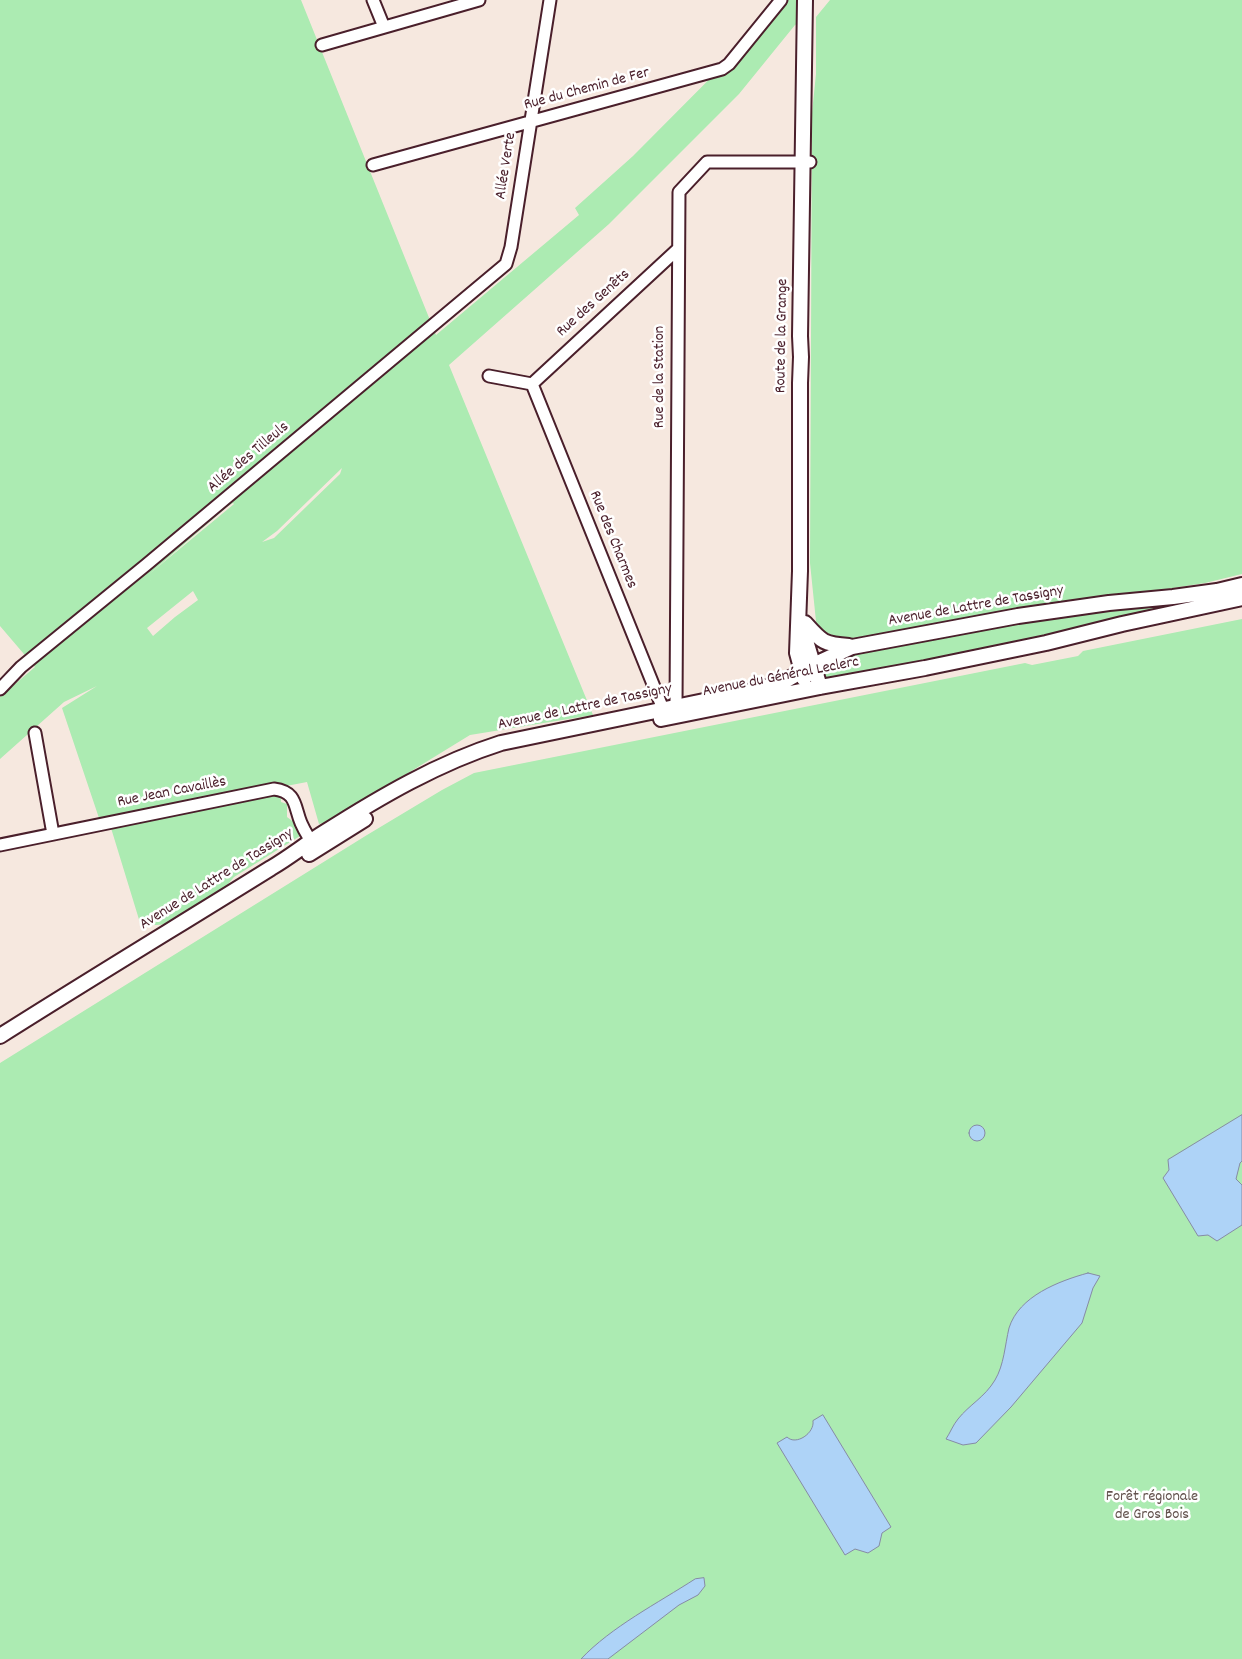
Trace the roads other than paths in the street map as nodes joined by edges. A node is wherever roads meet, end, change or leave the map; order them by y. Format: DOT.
graph roads {
  1 [pos="373,0"];
  2 [pos="479,0"];
  3 [pos="550,0"];
  4 [pos="780,0"];
  5 [pos="807,0"];
  6 [pos="384,27"];
  7 [pos="322,45"];
  8 [pos="530,121"];
  9 [pos="806,162"];
  10 [pos="373,165"];
  11 [pos="511,247"];
  12 [pos="678,249"];
  13 [pos="490,376"];
  14 [pos="532,384"];
  15 [pos="1242,585"];
  16 [pos="1242,598"];
  17 [pos="801,623"];
  18 [pos="852,647"];
  19 [pos="797,653"];
  20 [pos="807,668"];
  21 [pos="6,675"];
  22 [pos="785,681"];
  23 [pos="814,688"];
  24 [pos="0,689"];
  25 [pos="670,707"];
  26 [pos="35,733"];
  27 [pos="53,834"];
  28 [pos="0,845"];
  29 [pos="314,845"];
  30 [pos="0,1036"];
  31 [pos="0,1045"];
  1 -- 6 [label="street"];
  2 -- 6 [label="street"];
  3 -- 8 [label="street, Allée Verte"];
  4 -- 8 [label="street, Rue du Chemin de Fer"];
  5 -- 9 [label="main road, Route de la Grange"];
  6 -- 7 [label="street"];
  8 -- 10 [label="street, Rue du Chemin de Fer"];
  8 -- 11 [label="street, Allée Verte"];
  9 -- 12 [label="street, Rue de la Station"];
  9 -- 17 [label="main road, Route de la Grange"];
  11 -- 21 [label="street, Allée des Tilleuls"];
  12 -- 14 [label="street, Rue des Genêts"];
  12 -- 25 [label="street, Rue de la Station"];
  13 -- 14 [label="street"];
  14 -- 25 [label="street, Rue des Charmes"];
  15 -- 18 [label="main road, Avenue de Lattre de Tassigny"];
  16 -- 23 [label="main road, Avenue du Général Leclerc"];
  17 -- 18 [label="main road"];
  17 -- 19 [label="main road, Route de la Grange"];
  17 -- 20 [label="main road, Route de la Grange"];
  18 -- 20 [label="main road, Avenue de Lattre de Tassigny"];
  19 -- 20 [label="main road, Route de la Grange"];
  19 -- 22 [label="main road"];
  20 -- 22 [label="main road, Avenue de Lattre de Tassigny"];
  20 -- 23 [label="main road"];
  21 -- 24 [label="street, Allée des Tilleuls"];
  22 -- 25 [label="main road, Avenue de Lattre de Tassigny"];
  23 -- 29 [label="main road, Avenue du Général Leclerc"];
  25 -- 29 [label="main road, Avenue de Lattre de Tassigny"];
  26 -- 27 [label="street"];
  27 -- 28 [label="street, Rue Jean Cavaillès"];
  27 -- 29 [label="street, Rue Jean Cavaillès"];
  29 -- 30 [label="main road, Avenue de Lattre de Tassigny"];
  29 -- 31 [label="main road"];
}
